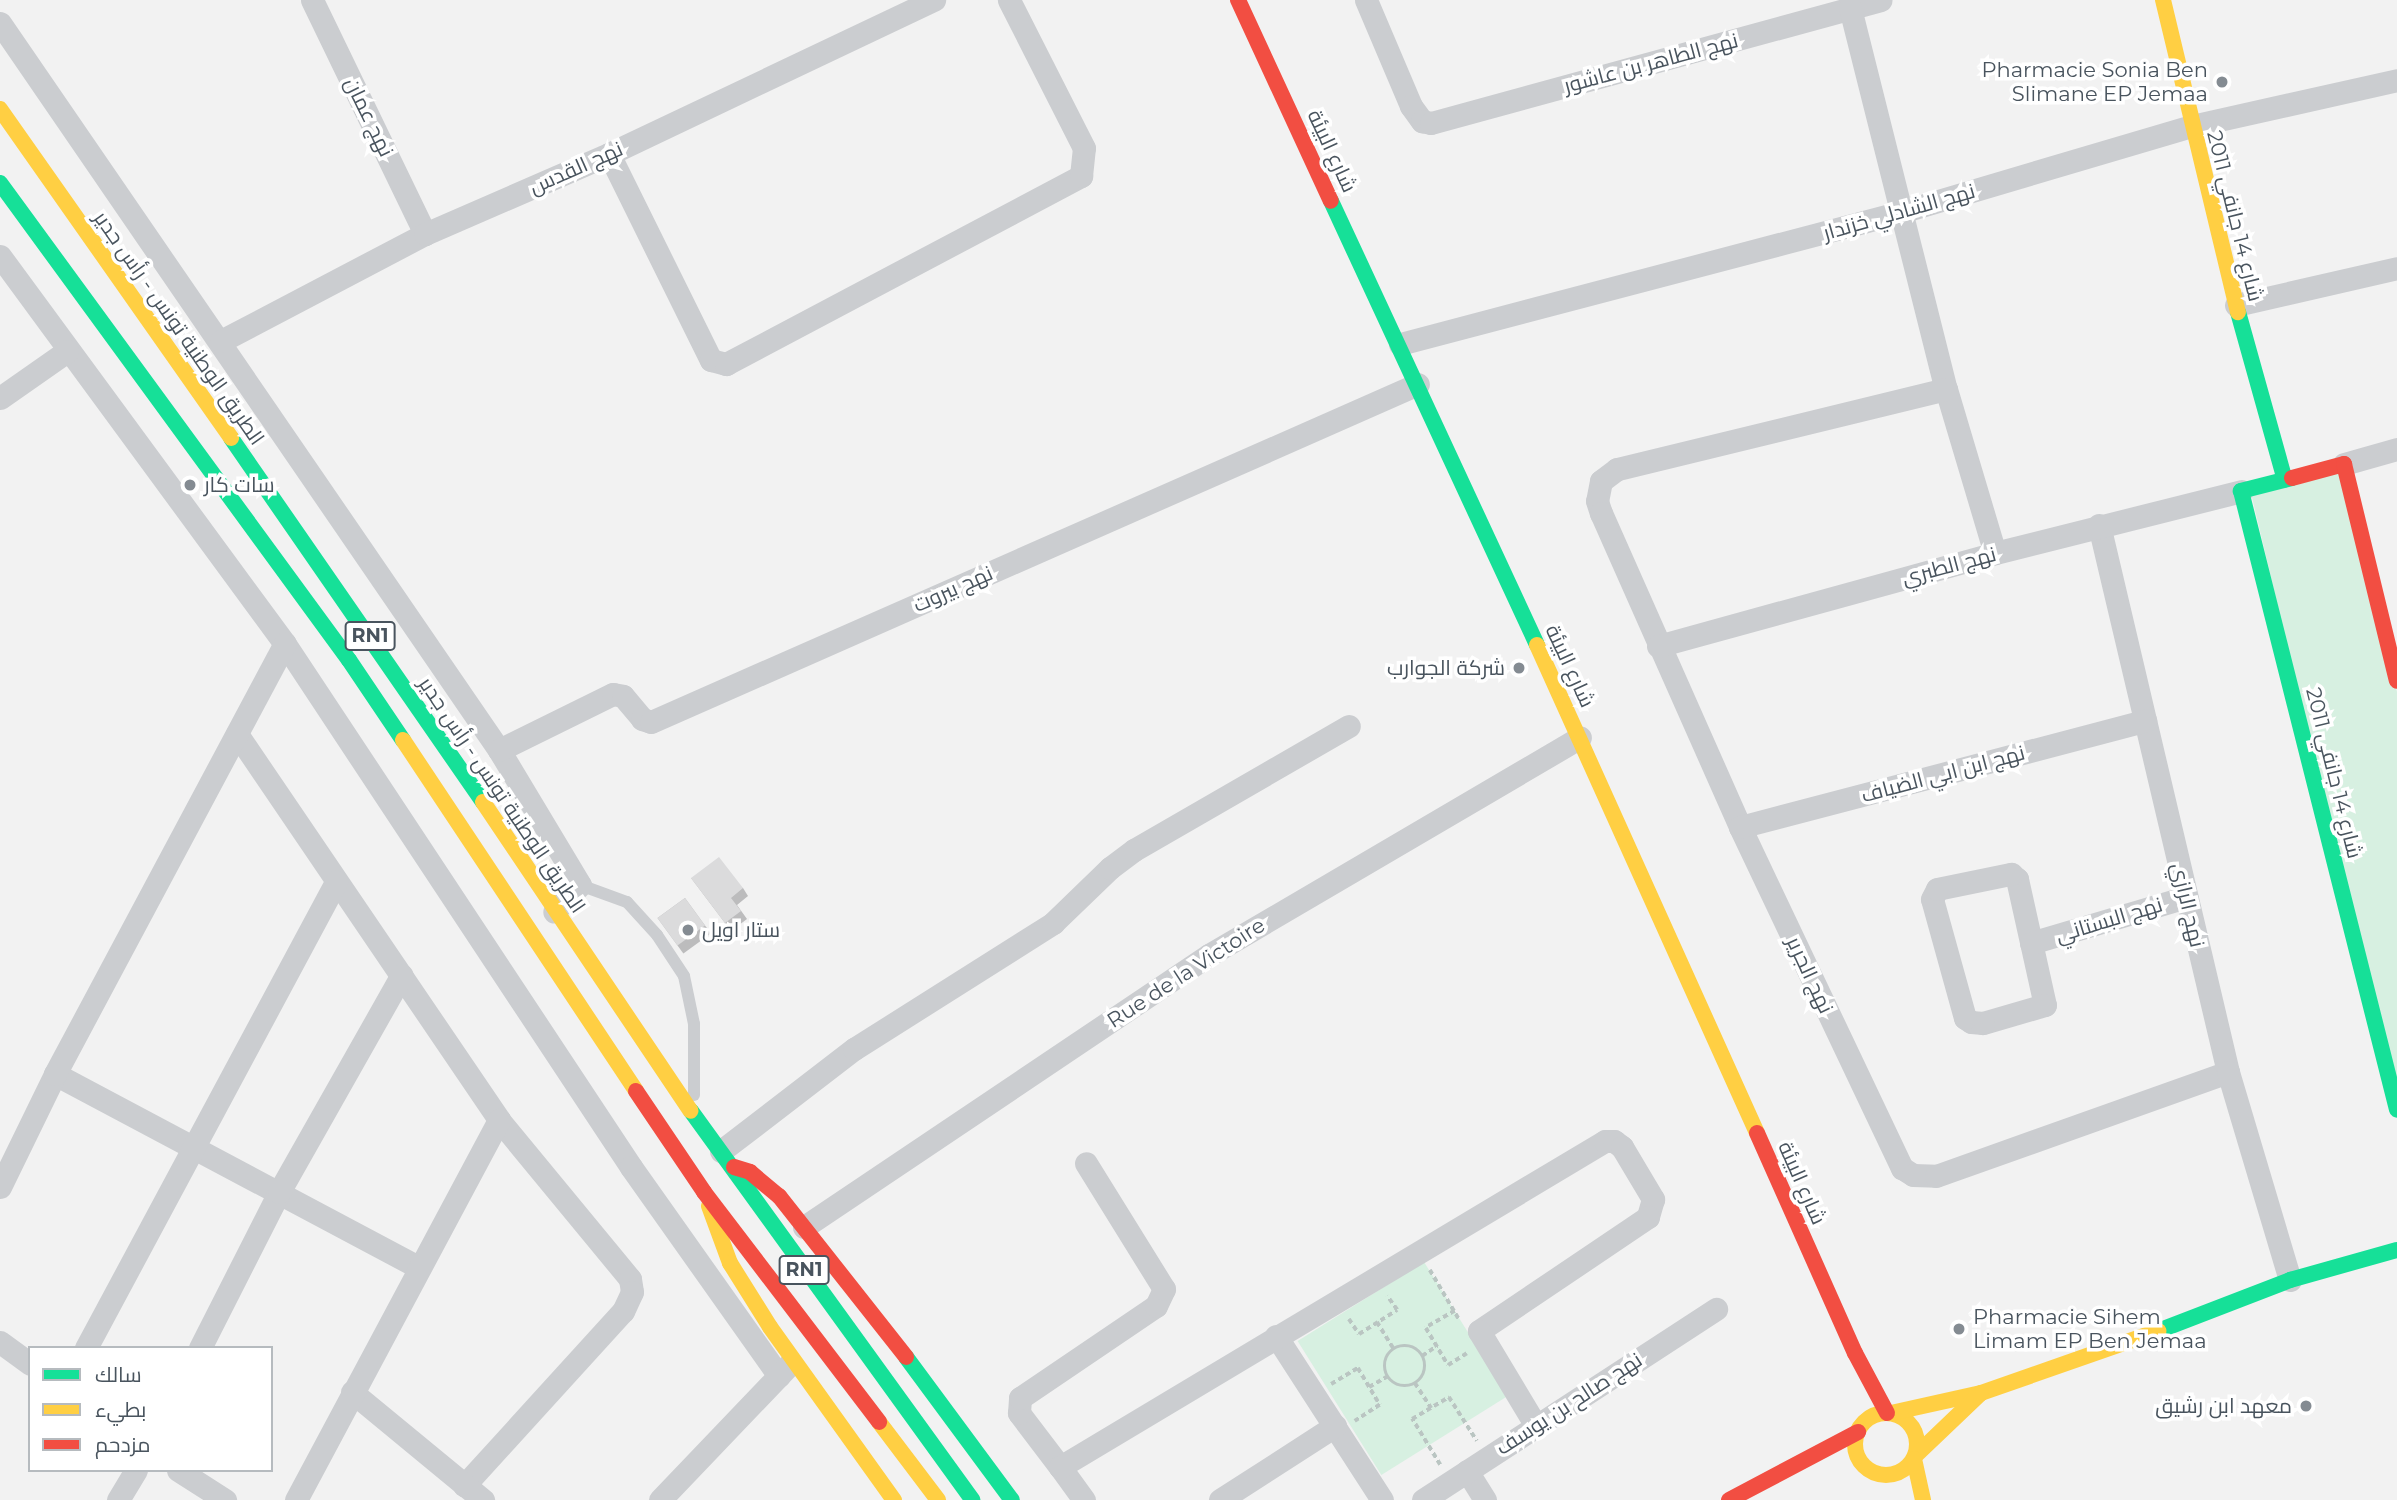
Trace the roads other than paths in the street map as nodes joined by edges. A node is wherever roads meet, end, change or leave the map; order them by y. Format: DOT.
graph roads {
  1 [pos="312,0"];
  2 [pos="934,0"];
  3 [pos="1009,0"];
  4 [pos="1238,0"];
  5 [pos="1366,0"];
  6 [pos="1880,0"];
  7 [pos="2163,0"];
  8 [pos="1850,8"];
  9 [pos="0,23"];
  10 [pos="2397,80"];
  11 [pos="0,109"];
  12 [pos="2192,126"];
  13 [pos="609,154"];
  14 [pos="0,183"];
  15 [pos="1901,212"];
  16 [pos="425,234"];
  17 [pos="0,256"];
  18 [pos="2397,268"];
  19 [pos="2236,305"];
  20 [pos="221,341"];
  21 [pos="1400,344"];
  22 [pos="67,351"];
  23 [pos="1418,384"];
  24 [pos="1946,389"];
  25 [pos="0,398"];
  26 [pos="2397,449"];
  27 [pos="2344,464"];
  28 [pos="2285,480"];
  29 [pos="2241,491"];
  30 [pos="2099,526"];
  31 [pos="1995,553"];
  32 [pos="285,644"];
  33 [pos="1658,646"];
  34 [pos="2397,681"];
  35 [pos="2145,720"];
  36 [pos="1349,726"];
  37 [pos="237,734"];
  38 [pos="1580,737"];
  39 [pos="499,750"];
  40 [pos="1741,827"];
  41 [pos="336,882"];
  42 [pos="580,884"];
  43 [pos="2186,897"];
  44 [pos="554,912"];
  45 [pos="2031,943"];
  46 [pos="402,975"];
  47 [pos="2228,1072"];
  48 [pos="55,1074"];
  49 [pos="2397,1110"];
  50 [pos="694,1116"];
  51 [pos="499,1120"];
  52 [pos="191,1149"];
  53 [pos="727,1159"];
  54 [pos="1086,1163"];
  55 [pos="0,1187"];
  56 [pos="279,1192"];
  57 [pos="704,1192"];
  58 [pos="804,1227"];
  59 [pos="2397,1250"];
  60 [pos="418,1267"];
  61 [pos="2290,1280"];
  62 [pos="1716,1308"];
  63 [pos="1276,1336"];
  64 [pos="0,1342"];
  65 [pos="87,1346"];
  66 [pos="201,1346"];
  67 [pos="1855,1353"];
  68 [pos="28,1363"];
  69 [pos="786,1368"];
  70 [pos="352,1392"];
  71 [pos="1981,1393"];
  72 [pos="1889,1413"];
  73 [pos="1536,1426"];
  74 [pos="1336,1428"];
  75 [pos="1858,1430"];
  76 [pos="1914,1457"];
  77 [pos="1060,1467"];
  78 [pos="1791,1468"];
  79 [pos="1872,1471"];
  80 [pos="135,1472"];
  81 [pos="181,1472"];
  82 [pos="1459,1476"];
  83 [pos="464,1486"];
  84 [pos="1891,1491"];
  85 [pos="118,1500"];
  86 [pos="225,1500"];
  87 [pos="296,1500"];
  88 [pos="483,1500"];
  89 [pos="660,1500"];
  90 [pos="894,1500"];
  91 [pos="938,1500"];
  92 [pos="973,1500"];
  93 [pos="1012,1500"];
  94 [pos="1084,1500"];
  95 [pos="1220,1500"];
  96 [pos="1382,1500"];
  97 [pos="1423,1500"];
  98 [pos="1485,1500"];
  99 [pos="1729,1500"];
  100 [pos="1923,1500"];
  1 -- 16 [label="street, نهج عمان"];
  2 -- 13 [label="street, نهج القدس"];
  3 -- 13 [label="street"];
  4 -- 21 [label="main road, شارع البيئة"];
  5 -- 8 [label="street, نهج الطاهر بن عاشور"];
  6 -- 8 [label="street, نهج الطاهر بن عاشور"];
  7 -- 12 [label="main road, شارع 14 جانفي 2011"];
  8 -- 15 [label="street"];
  9 -- 20 [label="street"];
  10 -- 12 [label="street, نهج الشادلي خزندار"];
  11 -- 44 [label="main road, الطريق الوطنية تونس - رأس جدير / RN1"];
  12 -- 15 [label="street, نهج الشادلي خزندار"];
  12 -- 19 [label="main road, شارع 14 جانفي 2011"];
  13 -- 16 [label="street, نهج القدس"];
  14 -- 57 [label="main road, RN1"];
  15 -- 21 [label="street, نهج الشادلي خزندار"];
  15 -- 24 [label="street"];
  16 -- 20 [label="street, نهج القدس"];
  17 -- 22 [label="street"];
  18 -- 19 [label="street"];
  19 -- 28 [label="main road, شارع 14 جانفي 2011"];
  20 -- 39 [label="street"];
  21 -- 23 [label="main road, شارع البيئة"];
  22 -- 25 [label="street"];
  22 -- 32 [label="street"];
  23 -- 38 [label="main road, شارع البيئة"];
  23 -- 39 [label="street, نهج بيروت"];
  24 -- 31 [label="street"];
  24 -- 33 [label="street, نهج الجرير"];
  26 -- 27 [label="street"];
  27 -- 28 [label="main road"];
  27 -- 34 [label="main road"];
  28 -- 29 [label="main road"];
  29 -- 30 [label="street, نهج الطبري"];
  29 -- 49 [label="main road, شارع 14 جانفي 2011"];
  30 -- 31 [label="street, نهج الطبري"];
  30 -- 35 [label="street, نهج الرازي"];
  31 -- 33 [label="street, نهج الطبري"];
  32 -- 37 [label="street"];
  32 -- 69 [label="street"];
  33 -- 40 [label="street, نهج الجرير"];
  35 -- 40 [label="street, نهج ابن ابي الضياف"];
  35 -- 43 [label="street, نهج الرازي"];
  36 -- 53 [label="street"];
  37 -- 41 [label="street"];
  37 -- 48 [label="street"];
  38 -- 58 [label="street, Rue de la Victoire"];
  38 -- 67 [label="main road, شارع البيئة"];
  39 -- 42 [label="street"];
  40 -- 47 [label="street, نهج الجرير"];
  41 -- 46 [label="street"];
  41 -- 52 [label="street"];
  42 -- 44 [label="street"];
  42 -- 50 [label="lane"];
  43 -- 45 [label="street, نهج البستاني"];
  43 -- 47 [label="street, نهج الرازي"];
  44 -- 50 [label="main road, الطريق الوطنية تونس - رأس جدير / RN1"];
  45 -- 45 [label="street, نهج البستاني"];
  46 -- 51 [label="street"];
  46 -- 56 [label="street"];
  47 -- 61 [label="street, نهج الرازي"];
  48 -- 52 [label="street"];
  48 -- 55 [label="street"];
  50 -- 53 [label="main road, الطريق الوطنية تونس - رأس جدير / RN1"];
  51 -- 60 [label="street"];
  51 -- 83 [label="street"];
  52 -- 56 [label="street"];
  52 -- 65 [label="street"];
  53 -- 58 [label="main road"];
  53 -- 92 [label="main road, الطريق الوطنية تونس - رأس جدير / RN1"];
  54 -- 77 [label="street"];
  56 -- 60 [label="street"];
  56 -- 66 [label="street"];
  57 -- 69 [label="main road"];
  57 -- 91 [label="main road, RN1"];
  58 -- 93 [label="main road"];
  59 -- 61 [label="main road"];
  60 -- 70 [label="street"];
  61 -- 71 [label="main road"];
  62 -- 73 [label="street, نهج صالح بن يوسف"];
  63 -- 73 [label="street"];
  63 -- 74 [label="street"];
  63 -- 77 [label="street"];
  64 -- 68 [label="street"];
  67 -- 72 [label="main road, شارع البيئة"];
  67 -- 75 [label="main road, شارع البيئة"];
  69 -- 89 [label="street"];
  69 -- 90 [label="main road"];
  70 -- 83 [label="street"];
  70 -- 87 [label="street"];
  71 -- 72 [label="main road"];
  71 -- 76 [label="main road"];
  72 -- 75 [label="main road"];
  72 -- 76 [label="main road, شارع البيئة"];
  73 -- 82 [label="street, نهج صالح بن يوسف"];
  74 -- 95 [label="street"];
  74 -- 96 [label="street"];
  75 -- 78 [label="main road"];
  75 -- 79 [label="main road, شارع البيئة"];
  76 -- 79 [label="main road"];
  76 -- 100 [label="main road, شارع البيئة"];
  77 -- 94 [label="street"];
  78 -- 79 [label="main road"];
  78 -- 99 [label="main road"];
  79 -- 84 [label="main road, شارع البيئة"];
  80 -- 85 [label="street"];
  81 -- 86 [label="street"];
  82 -- 97 [label="street, نهج صالح بن يوسف"];
  82 -- 98 [label="street"];
  83 -- 88 [label="street"];
}
